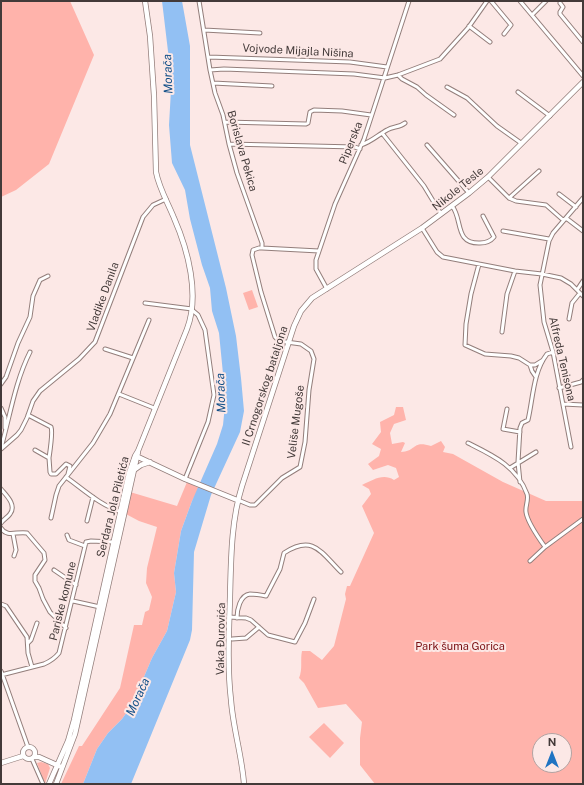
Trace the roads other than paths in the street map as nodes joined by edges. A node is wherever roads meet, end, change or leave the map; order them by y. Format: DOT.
graph roads {
  1 [pos="145,1"];
  2 [pos="199,1"];
  3 [pos="409,1"];
  4 [pos="487,1"];
  5 [pos="491,1"];
  6 [pos="520,1"];
  7 [pos="546,1"];
  8 [pos="560,3"];
  9 [pos="532,15"];
  10 [pos="470,26"];
  11 [pos="204,30"];
  12 [pos="260,33"];
  13 [pos="504,34"];
  14 [pos="490,42"];
  15 [pos="583,42"];
  16 [pos="209,57"];
  17 [pos="386,67"];
  18 [pos="210,70"];
  19 [pos="398,75"];
  20 [pos="583,76"];
  21 [pos="383,78"];
  22 [pos="583,82"];
  23 [pos="213,83"];
  24 [pos="272,86"];
  25 [pos="447,87"];
  26 [pos="518,92"];
  27 [pos="371,115"];
  28 [pos="454,115"];
  29 [pos="550,116"];
  30 [pos="225,122"];
  31 [pos="405,123"];
  32 [pos="382,133"];
  33 [pos="521,143"];
  34 [pos="229,144"];
  35 [pos="427,145"];
  36 [pos="361,147"];
  37 [pos="539,171"];
  38 [pos="488,177"];
  39 [pos="469,193"];
  40 [pos="559,194"];
  41 [pos="509,198"];
  42 [pos="583,198"];
  43 [pos="166,199"];
  44 [pos="452,206"];
  45 [pos="576,207"];
  46 [pos="441,214"];
  47 [pos="483,216"];
  48 [pos="564,219"];
  49 [pos="422,228"];
  50 [pos="503,231"];
  51 [pos="583,231"];
  52 [pos="549,239"];
  53 [pos="262,248"];
  54 [pos="319,251"];
  55 [pos="479,264"];
  56 [pos="515,271"];
  57 [pos="542,274"];
  58 [pos="48,276"];
  59 [pos="583,281"];
  60 [pos="327,289"];
  61 [pos="577,290"];
  62 [pos="582,295"];
  63 [pos="145,303"];
  64 [pos="192,310"];
  65 [pos="569,319"];
  66 [pos="149,320"];
  67 [pos="502,332"];
  68 [pos="288,342"];
  69 [pos="105,349"];
  70 [pos="30,352"];
  71 [pos="553,352"];
  72 [pos="133,358"];
  73 [pos="543,360"];
  74 [pos="530,365"];
  75 [pos="536,377"];
  76 [pos="583,380"];
  77 [pos="1,384"];
  78 [pos="559,388"];
  79 [pos="119,394"];
  80 [pos="563,404"];
  81 [pos="583,405"];
  82 [pos="1,408"];
  83 [pos="154,408"];
  84 [pos="507,409"];
  85 [pos="28,415"];
  86 [pos="520,432"];
  87 [pos="6,434"];
  88 [pos="468,443"];
  89 [pos="571,447"];
  90 [pos="1,448"];
  91 [pos="35,450"];
  92 [pos="536,452"];
  93 [pos="136,456"];
  94 [pos="49,458"];
  95 [pos="150,462"];
  96 [pos="518,462"];
  97 [pos="510,468"];
  98 [pos="134,470"];
  99 [pos="67,476"];
  100 [pos="186,479"];
  101 [pos="520,482"];
  102 [pos="1,489"];
  103 [pos="93,497"];
  104 [pos="237,500"];
  105 [pos="123,512"];
  106 [pos="51,518"];
  107 [pos="583,519"];
  108 [pos="87,522"];
  109 [pos="1,523"];
  110 [pos="1,528"];
  111 [pos="13,534"];
  112 [pos="67,535"];
  113 [pos="113,542"];
  114 [pos="85,546"];
  115 [pos="545,548"];
  116 [pos="14,556"];
  117 [pos="530,561"];
  118 [pos="54,570"];
  119 [pos="341,572"];
  120 [pos="76,585"];
  121 [pos="314,599"];
  122 [pos="73,601"];
  123 [pos="1,604"];
  124 [pos="101,607"];
  125 [pos="229,618"];
  126 [pos="237,618"];
  127 [pos="37,623"];
  128 [pos="259,627"];
  129 [pos="66,628"];
  130 [pos="232,639"];
  131 [pos="28,643"];
  132 [pos="32,667"];
  133 [pos="1,674"];
  134 [pos="28,748"];
  135 [pos="23,756"];
  136 [pos="33,758"];
  137 [pos="1,763"];
  138 [pos="57,765"];
  139 [pos="63,767"];
  140 [pos="243,777"];
  141 [pos="42,784"];
  142 [pos="49,784"];
  143 [pos="56,784"];
  144 [pos="241,784"];
  145 [pos="244,784"];
  1 -- 43 [label="main road, Serdara Jola Piletića"];
  2 -- 11 [label="street, Borislava Pekica"];
  3 -- 17 [label="street, Piperska"];
  4 -- 10 [label="street"];
  5 -- 13 [label="street"];
  6 -- 9 [label="street"];
  7 -- 9 [label="street"];
  8 -- 15 [label="street"];
  9 -- 20 [label="street"];
  10 -- 14 [label="street"];
  10 -- 19 [label="street"];
  11 -- 12 [label="street"];
  11 -- 16 [label="street, Borislava Pekica"];
  16 -- 17 [label="street, Vojvode Mijajla Nišina"];
  16 -- 18 [label="street, Borislava Pekica"];
  17 -- 21 [label="street, Piperska"];
  18 -- 21 [label="street"];
  18 -- 23 [label="street, Borislava Pekica"];
  19 -- 21 [label="street"];
  19 -- 28 [label="street"];
  21 -- 27 [label="street, Piperska"];
  22 -- 29 [label="main road, Nikole Tesle"];
  23 -- 24 [label="street"];
  23 -- 30 [label="street, Borislava Pekica"];
  25 -- 33 [label="street"];
  26 -- 29 [label="street"];
  27 -- 30 [label="street"];
  27 -- 36 [label="street, Piperska"];
  29 -- 33 [label="main road, Nikole Tesle"];
  30 -- 34 [label="street, Borislava Pekica"];
  31 -- 32 [label="street"];
  32 -- 36 [label="street"];
  32 -- 46 [label="street"];
  33 -- 38 [label="main road, Nikole Tesle"];
  34 -- 36 [label="street"];
  34 -- 53 [label="street, Borislava Pekica"];
  35 -- 39 [label="street"];
  36 -- 54 [label="street, Piperska"];
  37 -- 41 [label="street"];
  38 -- 39 [label="main road, Nikole Tesle"];
  38 -- 41 [label="street"];
  39 -- 44 [label="main road, Nikole Tesle"];
  40 -- 45 [label="street"];
  41 -- 48 [label="street"];
  42 -- 45 [label="street"];
  43 -- 64 [label="main road, Serdara Jola Piletića"];
  43 -- 85 [label="street, Vladike Danila"];
  44 -- 46 [label="main road, Nikole Tesle"];
  44 -- 47 [label="street"];
  45 -- 48 [label="street"];
  46 -- 49 [label="main road, Nikole Tesle"];
  48 -- 51 [label="street"];
  48 -- 52 [label="street"];
  49 -- 55 [label="street"];
  49 -- 60 [label="main road, Nikole Tesle"];
  50 -- 52 [label="street"];
  52 -- 57 [label="street, Alfreda Tenisona"];
  53 -- 54 [label="street"];
  53 -- 68 [label="street"];
  54 -- 60 [label="street, Piperska"];
  55 -- 56 [label="street"];
  55 -- 74 [label="street"];
  56 -- 57 [label="street"];
  56 -- 67 [label="street"];
  57 -- 61 [label="street"];
  57 -- 71 [label="street, Alfreda Tenisona"];
  58 -- 77 [label="street"];
  59 -- 61 [label="street"];
  60 -- 68 [label="main road, II Crnogorskog bataljona"];
  61 -- 62 [label="street"];
  62 -- 65 [label="street"];
  63 -- 64 [label="street"];
  64 -- 83 [label="main road, Serdara Jola Piletića"];
  64 -- 100 [label="street"];
  66 -- 72 [label="street"];
  68 -- 104 [label="main road, II Crnogorskog bataljona"];
  68 -- 104 [label="street, Veliše Mugoše"];
  69 -- 72 [label="street"];
  70 -- 87 [label="street"];
  71 -- 73 [label="street"];
  71 -- 78 [label="street, Alfreda Tenisona"];
  72 -- 79 [label="street"];
  73 -- 74 [label="street"];
  73 -- 75 [label="street"];
  74 -- 75 [label="street"];
  75 -- 86 [label="street"];
  76 -- 78 [label="street"];
  78 -- 80 [label="street, Alfreda Tenisona"];
  79 -- 83 [label="street"];
  79 -- 99 [label="street"];
  80 -- 81 [label="street"];
  80 -- 89 [label="street, Alfreda Tenisona"];
  82 -- 87 [label="street"];
  83 -- 93 [label="main road, Serdara Jola Piletića"];
  84 -- 86 [label="street"];
  85 -- 90 [label="street, Vladike Danila"];
  85 -- 94 [label="street"];
  86 -- 96 [label="street"];
  87 -- 90 [label="street"];
  88 -- 97 [label="street"];
  91 -- 94 [label="street"];
  92 -- 96 [label="street"];
  93 -- 95 [label="main road"];
  93 -- 98 [label="main road, Serdara Jola Piletića"];
  93 -- 105 [label="main road, Serdara Jola Piletića"];
  94 -- 99 [label="street"];
  95 -- 98 [label="main road"];
  95 -- 100 [label="main road"];
  96 -- 97 [label="street"];
  96 -- 101 [label="street"];
  97 -- 101 [label="street"];
  98 -- 105 [label="main road, Serdara Jola Piletića"];
  99 -- 103 [label="street"];
  99 -- 106 [label="street"];
  100 -- 104 [label="main road"];
  101 -- 115 [label="street"];
  102 -- 109 [label="street"];
  103 -- 105 [label="street"];
  103 -- 108 [label="street"];
  104 -- 125 [label="main road, Vaka Đurovića"];
  105 -- 113 [label="main road, Serdara Jola Piletića"];
  105 -- 124 [label="main road, Serdara Jola Piletića"];
  107 -- 115 [label="street"];
  110 -- 111 [label="street"];
  111 -- 116 [label="street"];
  111 -- 129 [label="street"];
  112 -- 114 [label="street"];
  113 -- 114 [label="street"];
  113 -- 124 [label="main road, Serdara Jola Piletića"];
  114 -- 120 [label="street, Pariske komune"];
  115 -- 117 [label="street"];
  118 -- 120 [label="street"];
  119 -- 126 [label="street"];
  120 -- 122 [label="street, Pariske komune"];
  121 -- 128 [label="street"];
  122 -- 124 [label="street"];
  122 -- 129 [label="street, Pariske komune"];
  123 -- 131 [label="street"];
  124 -- 138 [label="main road, Serdara Jola Piletića"];
  124 -- 139 [label="main road, Serdara Jola Piletića"];
  125 -- 126 [label="street"];
  125 -- 140 [label="main road, Vaka Đurovića"];
  126 -- 128 [label="street"];
  127 -- 131 [label="street"];
  128 -- 130 [label="street"];
  129 -- 132 [label="street, Pariske komune"];
  131 -- 132 [label="street"];
  132 -- 133 [label="street, Pariske komune"];
  133 -- 134 [label="street"];
  134 -- 135 [label="main road"];
  134 -- 136 [label="main road"];
  135 -- 136 [label="main road"];
  135 -- 137 [label="main road"];
  136 -- 138 [label="main road"];
  136 -- 141 [label="street"];
  138 -- 139 [label="main road"];
  138 -- 142 [label="main road, Serdara Jola Piletića"];
  139 -- 143 [label="main road, Serdara Jola Piletića"];
  140 -- 144 [label="main road, Vaka Đurovića"];
  140 -- 145 [label="main road, Vaka Đurovića"];
}
